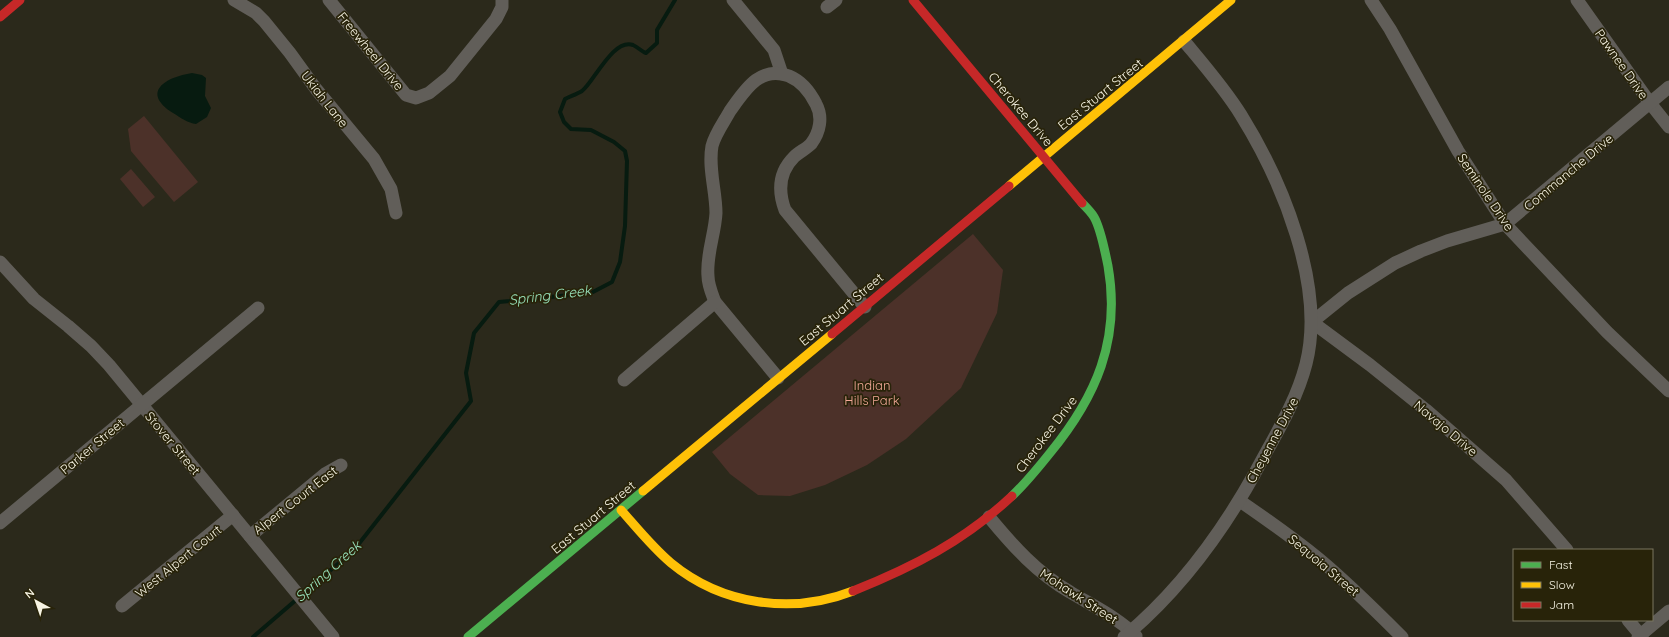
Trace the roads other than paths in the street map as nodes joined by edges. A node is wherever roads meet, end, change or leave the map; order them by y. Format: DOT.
graph roads {
  1 [pos="20,0"];
  2 [pos="234,0"];
  3 [pos="329,0"];
  4 [pos="502,0"];
  5 [pos="734,0"];
  6 [pos="913,0"];
  7 [pos="1371,0"];
  8 [pos="1577,0"];
  9 [pos="1223,2"];
  10 [pos="0,17"];
  11 [pos="1184,41"];
  12 [pos="782,74"];
  13 [pos="1669,87"];
  14 [pos="1650,103"];
  15 [pos="1669,127"];
  16 [pos="1044,157"];
  17 [pos="396,213"];
  18 [pos="1505,224"];
  19 [pos="0,262"];
  20 [pos="715,302"];
  21 [pos="865,306"];
  22 [pos="258,308"];
  23 [pos="1312,322"];
  24 [pos="778,378"];
  25 [pos="624,380"];
  26 [pos="1669,391"];
  27 [pos="142,405"];
  28 [pos="341,465"];
  29 [pos="1240,501"];
  30 [pos="621,510"];
  31 [pos="233,515"];
  32 [pos="990,517"];
  33 [pos="0,523"];
  34 [pos="250,536"];
  35 [pos="1566,549"];
  36 [pos="122,606"];
  37 [pos="1669,611"];
  38 [pos="1629,621"];
  39 [pos="1131,635"];
  40 [pos="1640,636"];
  41 [pos="333,637"];
  42 [pos="468,637"];
  43 [pos="1402,637"];
  1 -- 10 [label="street"];
  2 -- 17 [label="street, Ukiah Lane"];
  3 -- 4 [label="street, Freewheel Drive"];
  5 -- 12 [label="street"];
  6 -- 16 [label="street, Cherokee Drive"];
  7 -- 18 [label="street, Seminole Drive"];
  8 -- 14 [label="street, Pawnee Drive"];
  9 -- 11 [label="street, East Stuart Street"];
  11 -- 16 [label="street, East Stuart Street"];
  11 -- 23 [label="street, Cheyenne Drive"];
  12 -- 20 [label="street"];
  12 -- 21 [label="street"];
  13 -- 14 [label="street, Commanche Drive"];
  14 -- 15 [label="street, Pawnee Drive"];
  14 -- 18 [label="street, Commanche Drive"];
  16 -- 21 [label="street, East Stuart Street"];
  16 -- 32 [label="street, Cherokee Drive"];
  18 -- 23 [label="street, Commanche Drive"];
  18 -- 26 [label="street, Seminole Drive"];
  19 -- 27 [label="street, Stover Street"];
  20 -- 24 [label="street"];
  20 -- 25 [label="street"];
  21 -- 24 [label="street, East Stuart Street"];
  22 -- 27 [label="street, Parker Street"];
  23 -- 29 [label="street, Cheyenne Drive"];
  23 -- 35 [label="street, Navajo Drive"];
  24 -- 30 [label="street, East Stuart Street"];
  27 -- 31 [label="street, Stover Street"];
  27 -- 33 [label="street, Parker Street"];
  28 -- 34 [label="street, Alpert Court East"];
  29 -- 39 [label="street, Cheyenne Drive"];
  29 -- 43 [label="street, Sequoia Street"];
  30 -- 32 [label="street, Cherokee Drive"];
  30 -- 42 [label="street, East Stuart Street"];
  31 -- 34 [label="street, Stover Street"];
  31 -- 36 [label="street, West Alpert Court"];
  32 -- 39 [label="street, Mohawk Street"];
  34 -- 41 [label="street, Stover Street"];
  37 -- 40 [label="street"];
  38 -- 40 [label="street"];
}
